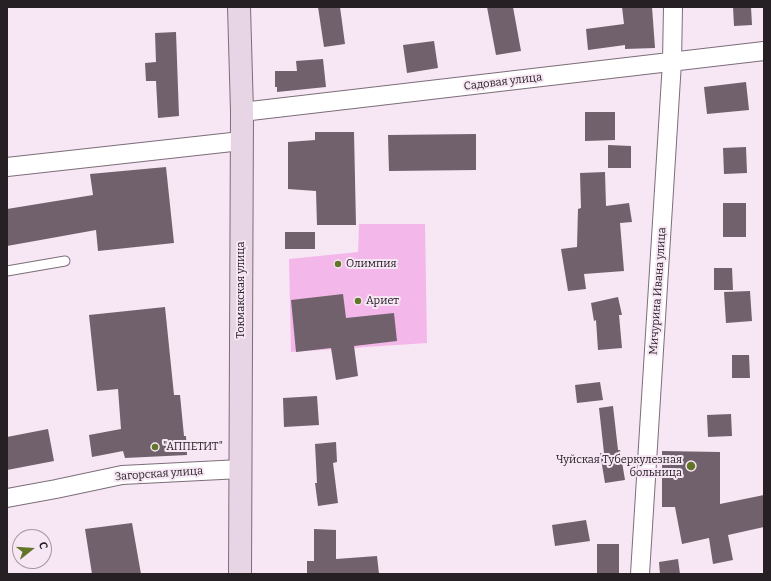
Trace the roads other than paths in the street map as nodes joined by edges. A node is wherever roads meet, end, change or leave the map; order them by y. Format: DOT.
graph roads {
  1 [pos="239,7"];
  2 [pos="673,7"];
  3 [pos="764,51"];
  4 [pos="672,62"];
  5 [pos="242,112"];
  6 [pos="241,141"];
  7 [pos="7,167"];
  8 [pos="65,261"];
  9 [pos="7,271"];
  10 [pos="241,468"];
  11 [pos="7,498"];
  12 [pos="240,574"];
  13 [pos="640,574"];
  1 -- 5 [label="main road, Токмакская улица"];
  2 -- 4 [label="street, Мичурина Ивана улица"];
  3 -- 4 [label="street, Садовая улица"];
  4 -- 5 [label="street, Садовая улица"];
  4 -- 13 [label="street, Мичурина Ивана улица"];
  5 -- 6 [label="main road, Токмакская улица"];
  6 -- 7 [label="street"];
  6 -- 10 [label="main road, Токмакская улица"];
  8 -- 9 [label="lane"];
  10 -- 11 [label="street, Загорская улица"];
  10 -- 12 [label="main road, Токмакская улица"];
}
